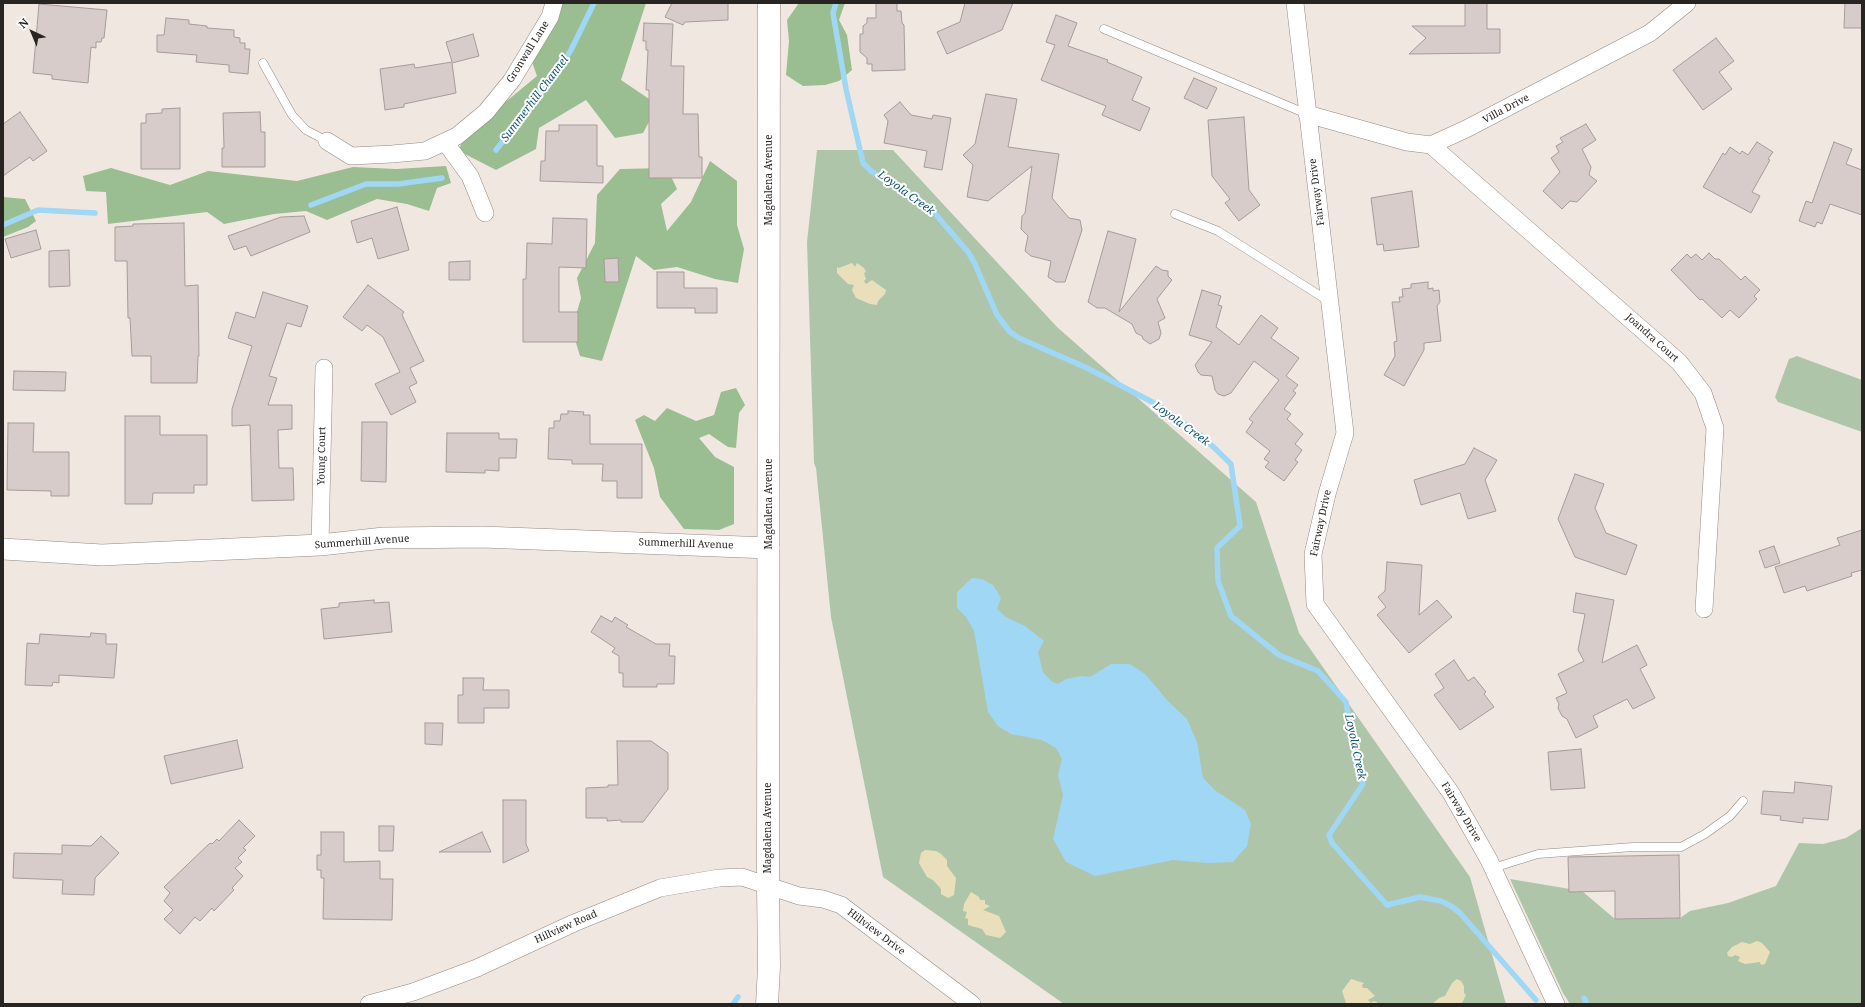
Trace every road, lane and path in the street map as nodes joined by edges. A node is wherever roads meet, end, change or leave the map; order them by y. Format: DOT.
graph roads {
  1 [pos="554,3"];
  2 [pos="769,3"];
  3 [pos="1295,3"];
  4 [pos="1687,3"];
  5 [pos="1104,29"];
  6 [pos="263,63"];
  7 [pos="1307,114"];
  8 [pos="328,141"];
  9 [pos="445,142"];
  10 [pos="1431,145"];
  11 [pos="485,213"];
  12 [pos="1175,214"];
  13 [pos="1330,302"];
  14 [pos="324,368"];
  15 [pos="320,545"];
  16 [pos="769,548"];
  17 [pos="3,549"];
  18 [pos="1704,609"];
  19 [pos="1743,801"];
  20 [pos="1493,868"];
  21 [pos="768,886"];
  22 [pos="368,1004"];
  23 [pos="767,1004"];
  24 [pos="972,1004"];
  25 [pos="1556,1004"];
  1 -- 9 [label="street, Gronwall Lane"];
  2 -- 16 [label="main road, Magdalena Avenue"];
  3 -- 7 [label="street, Fairway Drive"];
  4 -- 10 [label="street, Villa Drive"];
  5 -- 7 [label="lane"];
  6 -- 8 [label="lane"];
  7 -- 10 [label="street"];
  7 -- 13 [label="street, Fairway Drive"];
  8 -- 9 [label="street, Gronwall Lane"];
  9 -- 11 [label="street"];
  10 -- 18 [label="street, Joandra Court"];
  12 -- 13 [label="lane"];
  13 -- 20 [label="street, Fairway Drive"];
  14 -- 15 [label="street, Young Court"];
  15 -- 16 [label="street, Summerhill Avenue"];
  15 -- 17 [label="street, Summerhill Avenue"];
  16 -- 21 [label="main road, Magdalena Avenue"];
  19 -- 20 [label="lane"];
  20 -- 25 [label="street, Fairway Drive"];
  21 -- 22 [label="street, Hillview Road"];
  21 -- 23 [label="main road, Magdalena Avenue"];
  21 -- 24 [label="street, Hillview Drive"];
}
